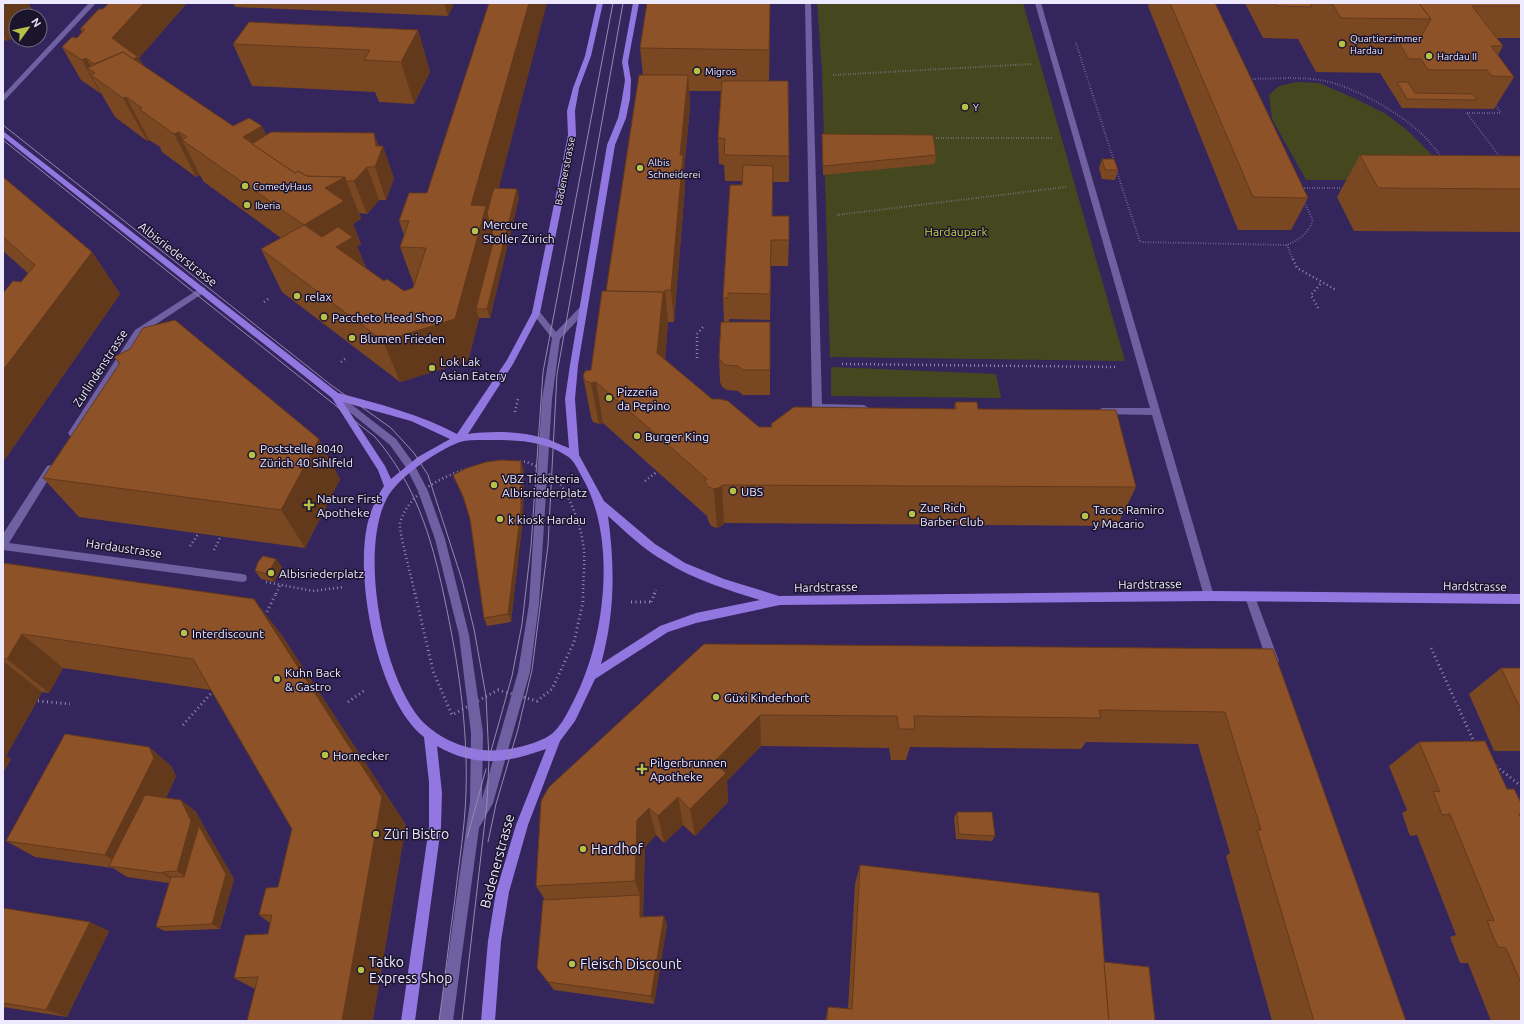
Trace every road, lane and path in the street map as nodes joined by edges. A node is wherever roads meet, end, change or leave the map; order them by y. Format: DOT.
graph roads {
  1 [pos="93,3"];
  2 [pos="600,3"];
  3 [pos="636,3"];
  4 [pos="808,3"];
  5 [pos="1038,3"];
  6 [pos="1055,63"];
  7 [pos="809,77"];
  8 [pos="1245,79"];
  9 [pos="3,99"];
  10 [pos="1492,100"];
  11 [pos="3,133"];
  12 [pos="928,138"];
  13 [pos="1077,138"];
  14 [pos="1443,159"];
  15 [pos="1502,160"];
  16 [pos="1090,184"];
  17 [pos="1297,188"];
  18 [pos="1352,188"];
  19 [pos="1304,201"];
  20 [pos="812,218"];
  21 [pos="1287,245"];
  22 [pos="1322,282"];
  23 [pos="202,290"];
  24 [pos="1336,290"];
  25 [pos="268,299"];
  26 [pos="264,302"];
  27 [pos="1318,308"];
  28 [pos="583,309"];
  29 [pos="536,312"];
  30 [pos="703,327"];
  31 [pos="556,338"];
  32 [pos="697,358"];
  33 [pos="345,359"];
  34 [pos="341,362"];
  35 [pos="815,364"];
  36 [pos="1143,368"];
  37 [pos="335,396"];
  38 [pos="872,408"];
  39 [pos="1093,411"];
  40 [pos="1156,412"];
  41 [pos="460,439"];
  42 [pos="545,441"];
  43 [pos="66,444"];
  44 [pos="574,455"];
  45 [pos="54,464"];
  46 [pos="411,467"];
  47 [pos="658,472"];
  48 [pos="645,481"];
  49 [pos="389,487"];
  50 [pos="600,503"];
  51 [pos="3,544"];
  52 [pos="242,578"];
  53 [pos="280,585"];
  54 [pos="344,587"];
  55 [pos="656,590"];
  56 [pos="1209,596"];
  57 [pos="1250,597"];
  58 [pos="1521,599"];
  59 [pos="780,600"];
  60 [pos="628,602"];
  61 [pos="264,618"];
  62 [pos="1431,648"];
  63 [pos="592,675"];
  64 [pos="1278,676"];
  65 [pos="365,690"];
  66 [pos="213,691"];
  67 [pos="38,701"];
  68 [pos="348,702"];
  69 [pos="70,704"];
  70 [pos="183,725"];
  71 [pos="430,736"];
  72 [pos="556,738"];
  73 [pos="1475,745"];
  74 [pos="477,756"];
  75 [pos="500,756"];
  76 [pos="1490,762"];
  77 [pos="1521,786"];
  78 [pos="472,828"];
  79 [pos="408,1021"];
  80 [pos="446,1021"];
  81 [pos="488,1021"];
  1 -- 9 [label="street"];
  2 -- 29 [label="main road, Badenerstrasse"];
  3 -- 28 [label="main road"];
  4 -- 7 [label="street"];
  5 -- 6 [label="street"];
  6 -- 7 [label="path"];
  6 -- 13 [label="street"];
  6 -- 21 [label="path"];
  7 -- 20 [label="street"];
  8 -- 14 [label="path"];
  10 -- 15 [label="path"];
  11 -- 23 [label="main road, Albisriederstrasse"];
  12 -- 13 [label="path"];
  13 -- 16 [label="street"];
  16 -- 20 [label="path"];
  16 -- 36 [label="street"];
  17 -- 18 [label="path"];
  19 -- 21 [label="path"];
  20 -- 35 [label="street"];
  21 -- 22 [label="path"];
  22 -- 24 [label="path"];
  22 -- 27 [label="path"];
  23 -- 37 [label="main road, Albisriederstrasse"];
  23 -- 43 [label="street, Zurlindenstrasse"];
  25 -- 26 [label="path"];
  28 -- 31 [label="street"];
  28 -- 44 [label="main road"];
  29 -- 31 [label="street"];
  29 -- 41 [label="main road, Badenerstrasse"];
  30 -- 32 [label="path"];
  31 -- 42 [label="street"];
  33 -- 34 [label="path"];
  35 -- 36 [label="path"];
  35 -- 38 [label="street"];
  36 -- 40 [label="street"];
  37 -- 41 [label="main road, Albisriederstrasse"];
  37 -- 46 [label="street, Badenerstrasse"];
  37 -- 49 [label="main road, Albisriederstrasse"];
  39 -- 40 [label="street"];
  40 -- 56 [label="street"];
  41 -- 42 [label="main road"];
  41 -- 46 [label="main road"];
  42 -- 44 [label="main road"];
  42 -- 75 [label="street"];
  44 -- 50 [label="main road"];
  45 -- 51 [label="street"];
  46 -- 49 [label="main road"];
  46 -- 74 [label="street, Badenerstrasse"];
  47 -- 48 [label="path"];
  49 -- 71 [label="main road"];
  50 -- 59 [label="main road, Hardstrasse"];
  50 -- 63 [label="main road"];
  51 -- 52 [label="street, Hardaustrasse"];
  52 -- 53 [label="path"];
  53 -- 54 [label="path"];
  53 -- 61 [label="path"];
  55 -- 60 [label="path"];
  56 -- 57 [label="main road, Hardstrasse"];
  56 -- 59 [label="main road, Hardstrasse"];
  57 -- 58 [label="main road, Hardstrasse"];
  57 -- 64 [label="street"];
  59 -- 63 [label="main road, Hardstrasse"];
  62 -- 73 [label="path"];
  63 -- 72 [label="main road"];
  65 -- 68 [label="path"];
  66 -- 70 [label="path"];
  67 -- 69 [label="path"];
  71 -- 74 [label="main road"];
  71 -- 79 [label="main road"];
  72 -- 75 [label="main road"];
  72 -- 81 [label="main road, Badenerstrasse"];
  74 -- 75 [label="main road"];
  74 -- 78 [label="street, Badenerstrasse"];
  75 -- 78 [label="street"];
  76 -- 77 [label="path"];
  78 -- 80 [label="street, Badenerstrasse"];
}
